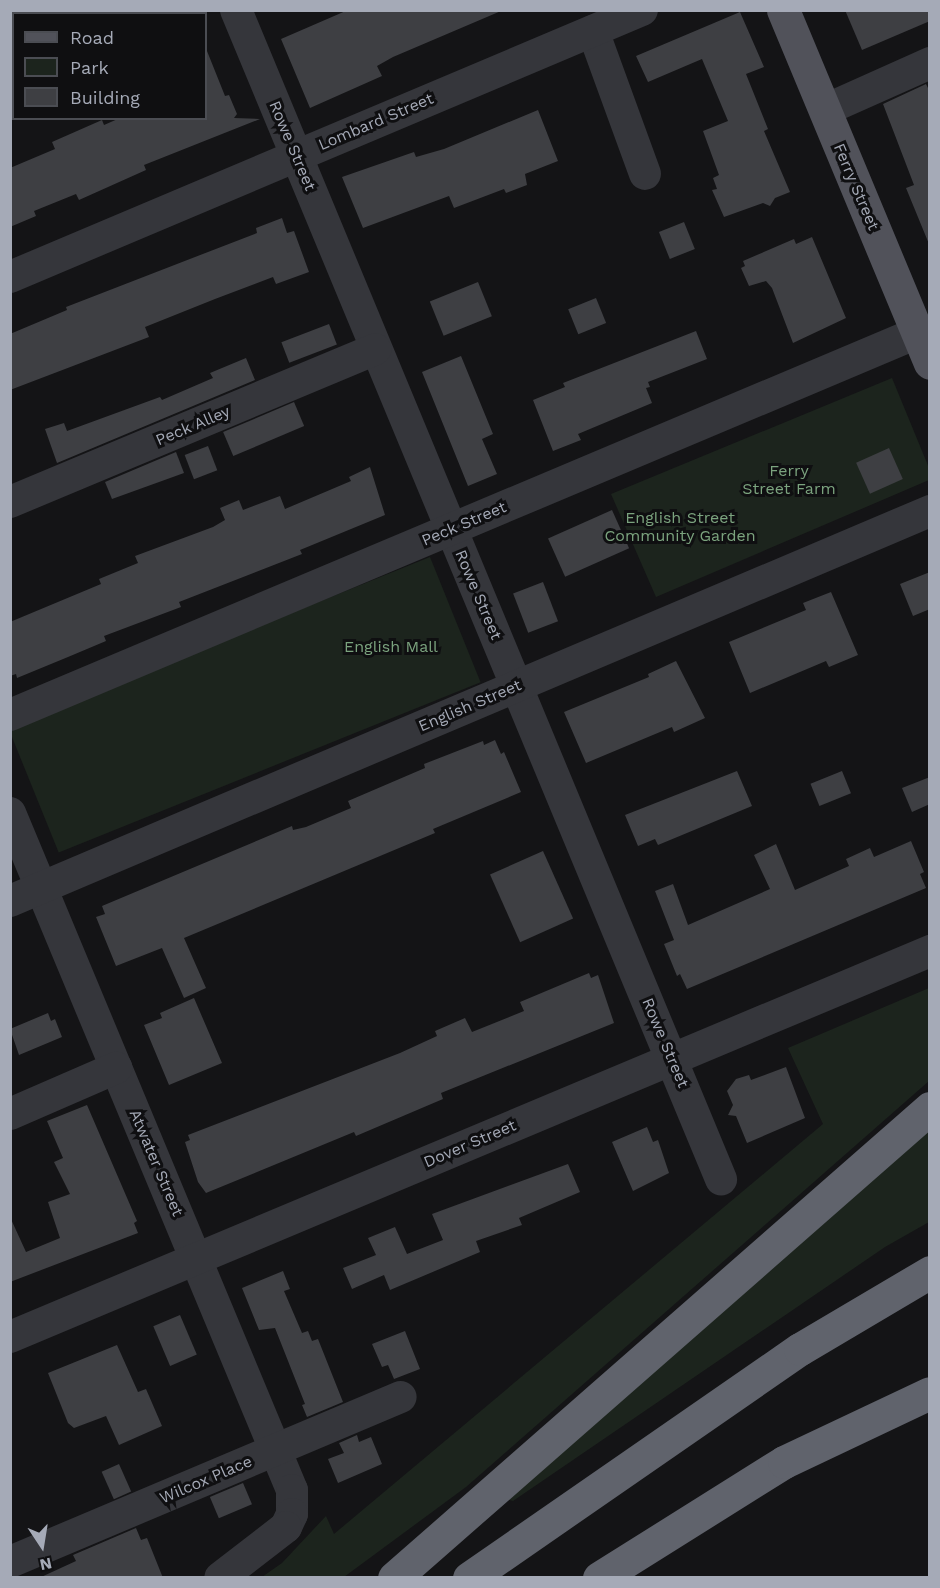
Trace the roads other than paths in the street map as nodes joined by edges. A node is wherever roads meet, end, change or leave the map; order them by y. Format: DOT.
graph roads {
  1 [pos="236,10"];
  2 [pos="642,10"];
  3 [pos="783,10"];
  4 [pos="593,31"];
  5 [pos="930,63"];
  6 [pos="825,110"];
  7 [pos="297,156"];
  8 [pos="645,174"];
  9 [pos="10,277"];
  10 [pos="917,333"];
  11 [pos="375,349"];
  12 [pos="930,363"];
  13 [pos="10,502"];
  14 [pos="930,511"];
  15 [pos="451,529"];
  16 [pos="516,686"];
  17 [pos="10,715"];
  18 [pos="10,813"];
  19 [pos="42,888"];
  20 [pos="10,901"];
  21 [pos="930,951"];
  22 [pos="671,1059"];
  23 [pos="116,1068"];
  24 [pos="930,1108"];
  25 [pos="10,1114"];
  26 [pos="721,1179"];
  27 [pos="196,1259"];
  28 [pos="930,1272"];
  29 [pos="10,1337"];
  30 [pos="930,1393"];
  31 [pos="401,1398"];
  32 [pos="276,1450"];
  33 [pos="10,1562"];
  34 [pos="220,1578"];
  35 [pos="394,1578"];
  36 [pos="469,1578"];
  37 [pos="599,1578"];
  1 -- 7 [label="street, Rowe Street"];
  2 -- 4 [label="street, Lombard Street"];
  3 -- 6 [label="main road, Ferry Street"];
  4 -- 7 [label="street, Lombard Street"];
  4 -- 8 [label="street"];
  5 -- 6 [label="street"];
  6 -- 10 [label="main road, Ferry Street"];
  7 -- 9 [label="street, Lombard Street"];
  7 -- 11 [label="street, Rowe Street"];
  10 -- 12 [label="main road, Ferry Street"];
  10 -- 15 [label="street, Peck Street"];
  11 -- 13 [label="street, Peck Alley"];
  11 -- 15 [label="street, Rowe Street"];
  14 -- 16 [label="street, English Street"];
  15 -- 16 [label="street, Rowe Street"];
  15 -- 17 [label="street, Peck Street"];
  16 -- 19 [label="street, English Street"];
  16 -- 22 [label="street, Rowe Street"];
  18 -- 19 [label="street, Atwater Street"];
  19 -- 20 [label="street, English Street"];
  19 -- 23 [label="street, Atwater Street"];
  21 -- 22 [label="street, Dover Street"];
  22 -- 26 [label="street, Rowe Street"];
  22 -- 27 [label="street, Dover Street"];
  23 -- 25 [label="street"];
  23 -- 27 [label="street, Atwater Street"];
  24 -- 35 [label="highway"];
  27 -- 29 [label="street, Dover Street"];
  27 -- 32 [label="street, Atwater Street"];
  28 -- 36 [label="highway"];
  30 -- 37 [label="highway"];
  31 -- 32 [label="street, Wilcox Place"];
  32 -- 33 [label="street, Wilcox Place"];
  32 -- 34 [label="street, Atwater Street"];
}
